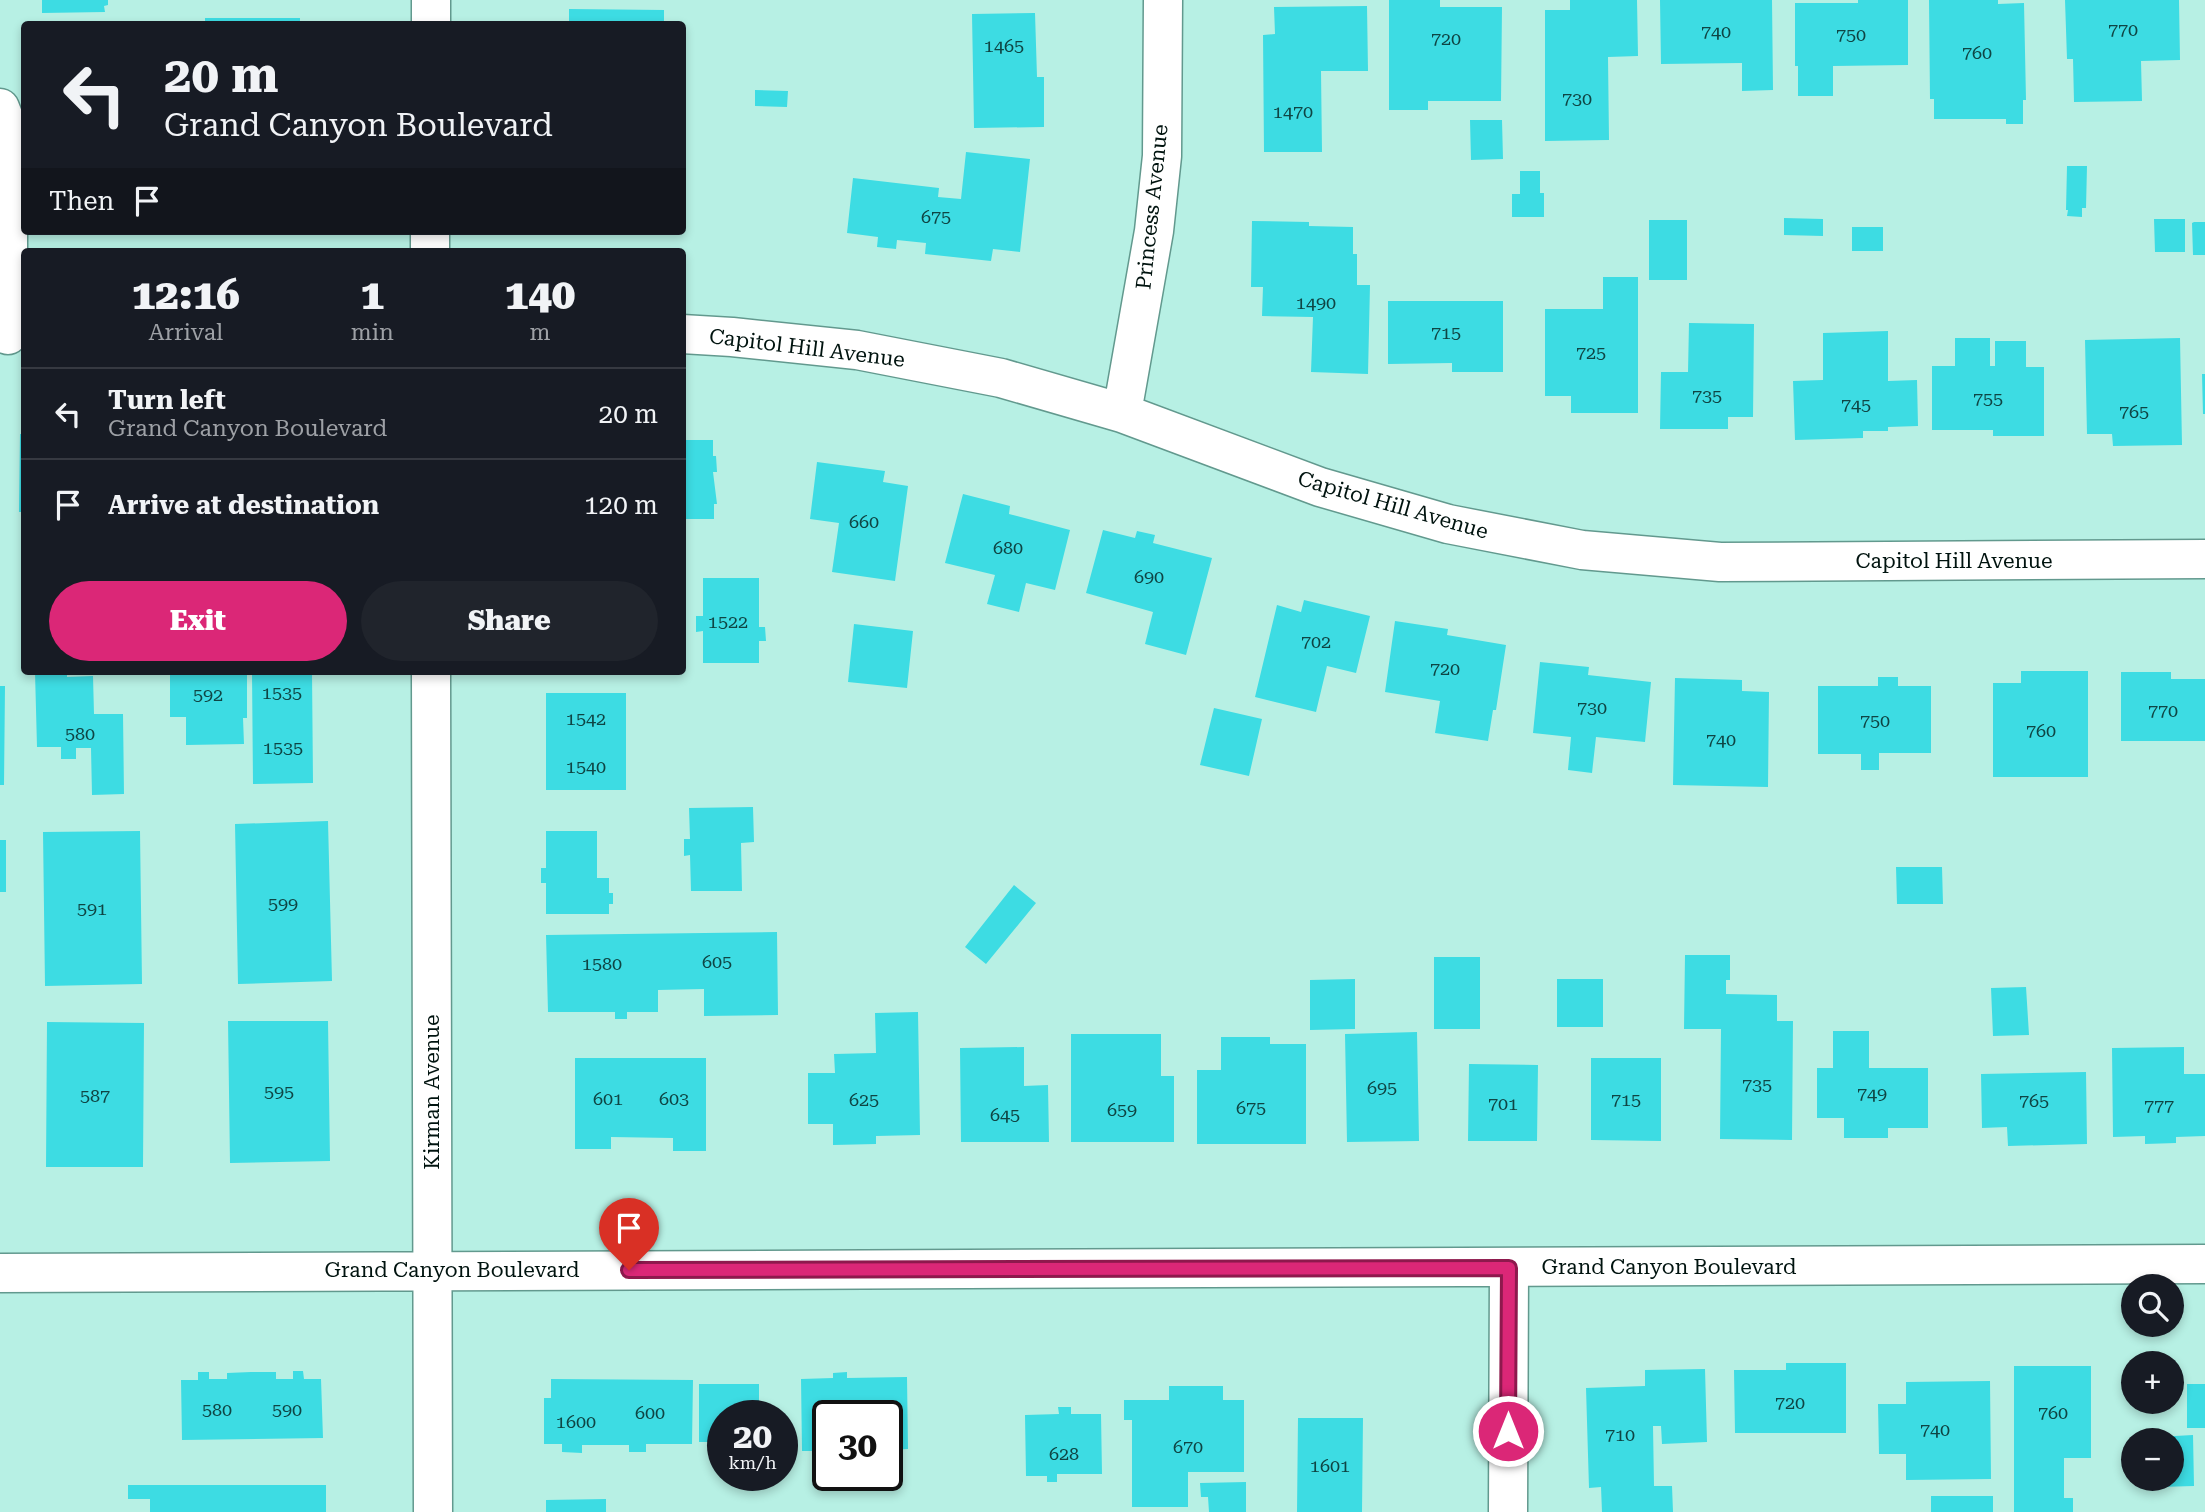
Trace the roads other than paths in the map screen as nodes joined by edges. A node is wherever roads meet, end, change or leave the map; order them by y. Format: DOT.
graph roads {
  1 [pos="431,0"];
  2 [pos="1163,0"];
  3 [pos="431,21"];
  4 [pos="0,108"];
  5 [pos="686,334"];
  6 [pos="11,335"];
  7 [pos="1122,413"];
  8 [pos="2205,559"];
  9 [pos="431,675"];
  10 [pos="2205,1264"];
  11 [pos="1509,1268"];
  12 [pos="432,1270"];
  13 [pos="0,1273"];
  14 [pos="433,1512"];
  15 [pos="1508,1512"];
  1 -- 3 [label="street"];
  2 -- 7 [label="street, Princess Avenue"];
  4 -- 6 [label="street"];
  5 -- 7 [label="street, Capitol Hill Avenue"];
  7 -- 8 [label="street, Capitol Hill Avenue"];
  9 -- 12 [label="street, Kirman Avenue"];
  10 -- 11 [label="street, Grand Canyon Boulevard"];
  11 -- 12 [label="street, Grand Canyon Boulevard"];
  11 -- 15 [label="street"];
  12 -- 13 [label="street, Grand Canyon Boulevard"];
  12 -- 14 [label="street, Kirman Avenue"];
}
